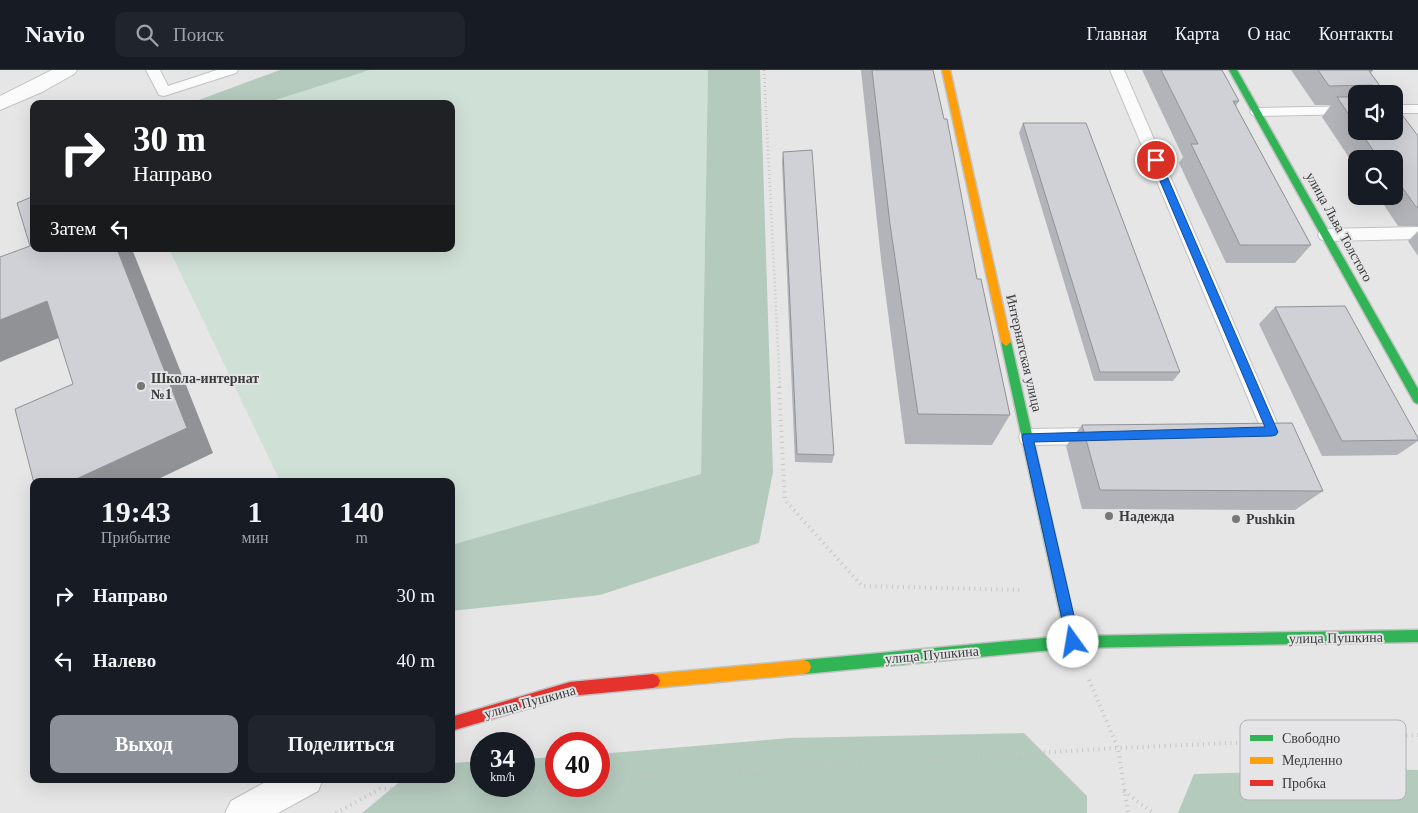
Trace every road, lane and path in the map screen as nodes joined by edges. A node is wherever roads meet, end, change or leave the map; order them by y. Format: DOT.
graph roads {
  1 [pos="67,70"];
  2 [pos="153,70"];
  3 [pos="231,70"];
  4 [pos="764,70"];
  5 [pos="946,70"];
  6 [pos="1117,70"];
  7 [pos="1233,70"];
  8 [pos="0,104"];
  9 [pos="1403,109"];
  10 [pos="1418,109"];
  11 [pos="1348,110"];
  12 [pos="1256,112"];
  13 [pos="1418,233"];
  14 [pos="1326,236"];
  15 [pos="1416,393"];
  16 [pos="1243,432"];
  17 [pos="1116,435"];
  18 [pos="1028,437"];
  19 [pos="1062,591"];
  20 [pos="1418,636"];
  21 [pos="1073,642"];
  22 [pos="455,723"];
  23 [pos="1240,743"];
  24 [pos="1118,748"];
  25 [pos="610,779"];
  26 [pos="299,783"];
  27 [pos="470,785"];
  28 [pos="1124,791"];
  29 [pos="243,813"];
  30 [pos="336,813"];
  31 [pos="1128,813"];
  32 [pos="1153,813"];
  1 -- 8 [label="street"];
  2 -- 3 [label="lane"];
  4 -- 19 [label="path"];
  5 -- 18 [label="street, Интернатская улица"];
  6 -- 16 [label="lane"];
  7 -- 12 [label="street, улица Льва Толстого"];
  9 -- 10 [label="lane"];
  11 -- 12 [label="lane"];
  12 -- 14 [label="street, улица Льва Толстого"];
  13 -- 14 [label="lane"];
  14 -- 15 [label="street, улица Льва Толстого"];
  17 -- 18 [label="lane"];
  18 -- 19 [label="street, Интернатская улица"];
  19 -- 21 [label="street, Интернатская улица"];
  20 -- 21 [label="street, улица Пушкина"];
  21 -- 22 [label="street, улица Пушкина"];
  21 -- 24 [label="path"];
  23 -- 24 [label="path"];
  24 -- 25 [label="path"];
  24 -- 28 [label="path"];
  26 -- 29 [label="street"];
  27 -- 30 [label="path"];
  28 -- 31 [label="path"];
  28 -- 32 [label="path"];
}
